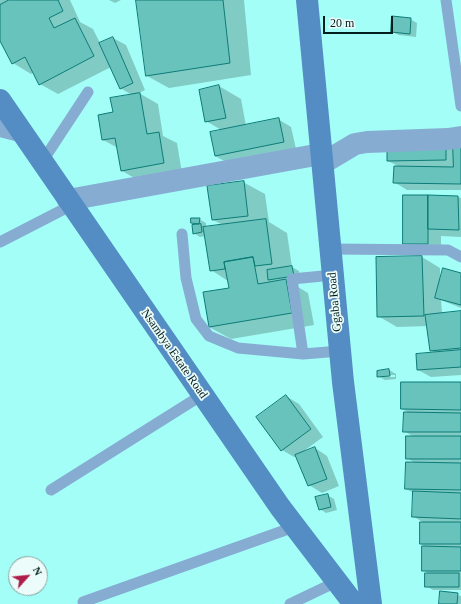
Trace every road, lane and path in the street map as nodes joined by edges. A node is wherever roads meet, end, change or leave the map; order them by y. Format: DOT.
graph roads {
  1 [pos="307,0"];
  2 [pos="446,0"];
  3 [pos="88,92"];
  4 [pos="0,100"];
  5 [pos="461,106"];
  6 [pos="10,129"];
  7 [pos="461,137"];
  8 [pos="322,159"];
  9 [pos="42,162"];
  10 [pos="70,203"];
  11 [pos="182,234"];
  12 [pos="0,242"];
  13 [pos="330,249"];
  14 [pos="461,257"];
  15 [pos="333,275"];
  16 [pos="340,351"];
  17 [pos="303,354"];
  18 [pos="202,395"];
  19 [pos="51,490"];
  20 [pos="294,527"];
  21 [pos="336,582"];
  22 [pos="84,602"];
  23 [pos="290,604"];
  24 [pos="354,604"];
  25 [pos="371,604"];
  1 -- 8 [label="street, Ggaba Road"];
  2 -- 5 [label="lane"];
  3 -- 9 [label="lane"];
  4 -- 6 [label="street, Nsambya Estate Road"];
  6 -- 9 [label="street, Nsambya Estate Road"];
  7 -- 8 [label="street"];
  8 -- 10 [label="street"];
  8 -- 13 [label="street, Ggaba Road"];
  9 -- 10 [label="street, Nsambya Estate Road"];
  10 -- 12 [label="lane"];
  10 -- 18 [label="street, Nsambya Estate Road"];
  11 -- 17 [label="lane"];
  13 -- 14 [label="lane"];
  13 -- 15 [label="street, Ggaba Road"];
  15 -- 16 [label="street, Ggaba Road"];
  15 -- 17 [label="lane"];
  16 -- 17 [label="lane"];
  16 -- 25 [label="street, Ggaba Road"];
  18 -- 19 [label="lane"];
  18 -- 20 [label="street, Nsambya Estate Road"];
  20 -- 21 [label="street, Nsambya Estate Road"];
  20 -- 22 [label="lane"];
  21 -- 23 [label="lane"];
  21 -- 24 [label="street, Nsambya Estate Road"];
}
